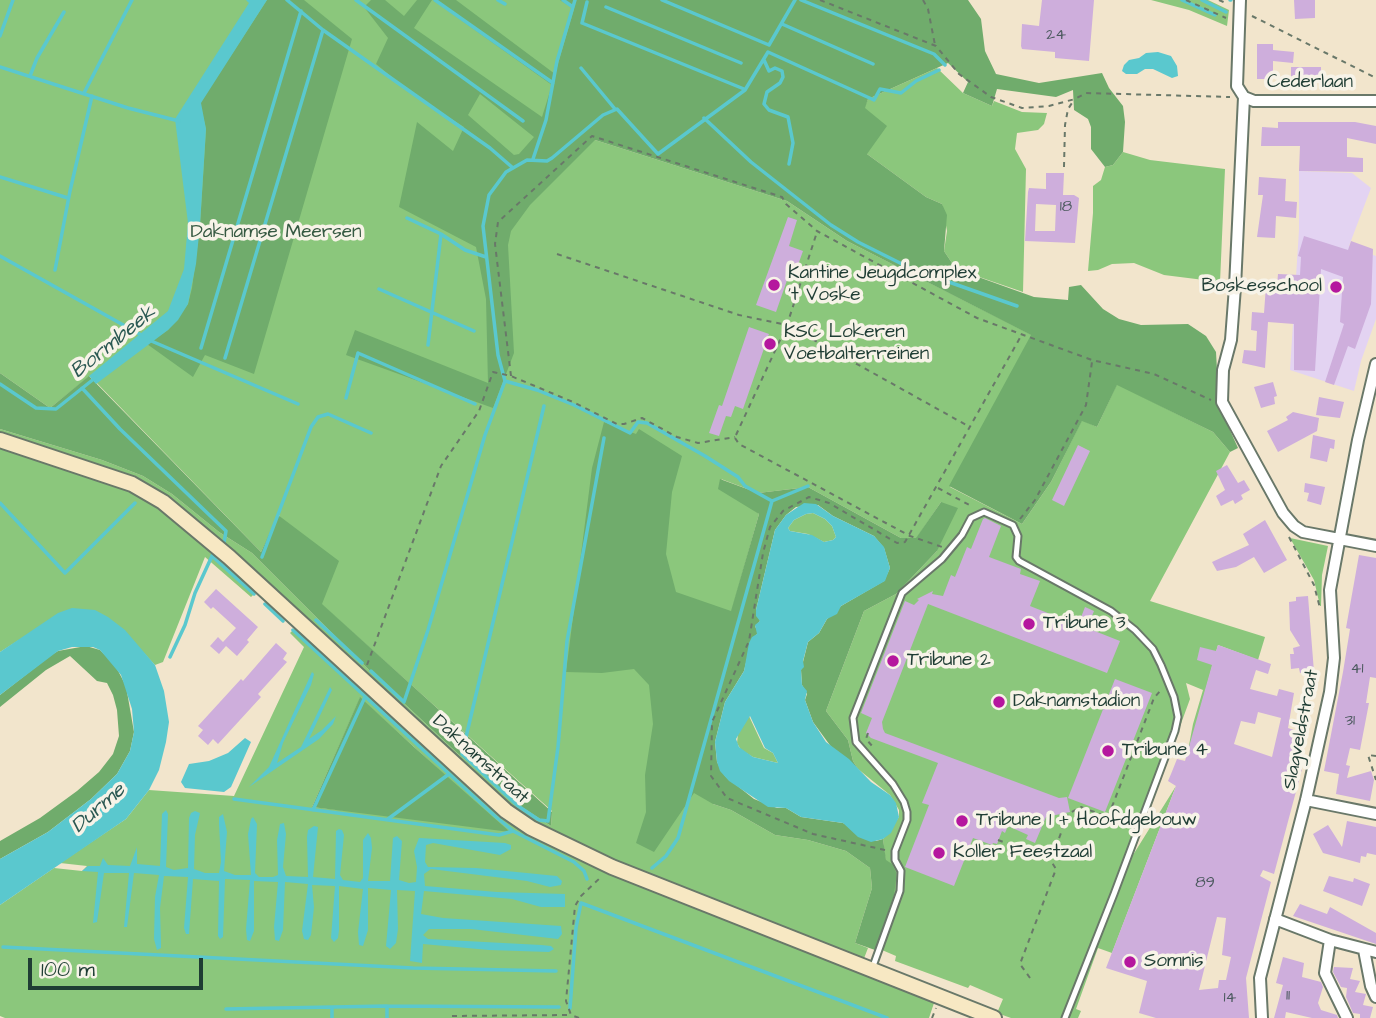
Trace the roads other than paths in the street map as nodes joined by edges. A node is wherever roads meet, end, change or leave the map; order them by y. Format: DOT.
graph roads {
  1 [pos="1240,5"];
  2 [pos="1244,97"];
  3 [pos="1376,101"];
  4 [pos="1376,364"];
  5 [pos="0,440"];
  6 [pos="1339,539"];
  7 [pos="1376,546"];
  8 [pos="1306,800"];
  9 [pos="1376,814"];
  10 [pos="1275,919"];
  11 [pos="1330,940"];
  12 [pos="1370,951"];
  13 [pos="872,971"];
  14 [pos="1376,996"];
  15 [pos="994,1018"];
  16 [pos="1065,1018"];
  17 [pos="1262,1018"];
  18 [pos="1347,1018"];
  1 -- 2 [label="street"];
  2 -- 3 [label="street, Cederlaan"];
  2 -- 6 [label="street"];
  4 -- 6 [label="street, Slagveldstraat"];
  5 -- 13 [label="street, Daknamstraat"];
  6 -- 7 [label="street"];
  6 -- 8 [label="street, Slagveldstraat"];
  8 -- 9 [label="street"];
  8 -- 10 [label="street, Slagveldstraat"];
  10 -- 11 [label="street"];
  10 -- 17 [label="street, Slagveldstraat"];
  11 -- 12 [label="street"];
  11 -- 18 [label="street"];
  12 -- 14 [label="street"];
  13 -- 15 [label="street, Daknamstraat"];
  13 -- 16 [label="lane"];
}
